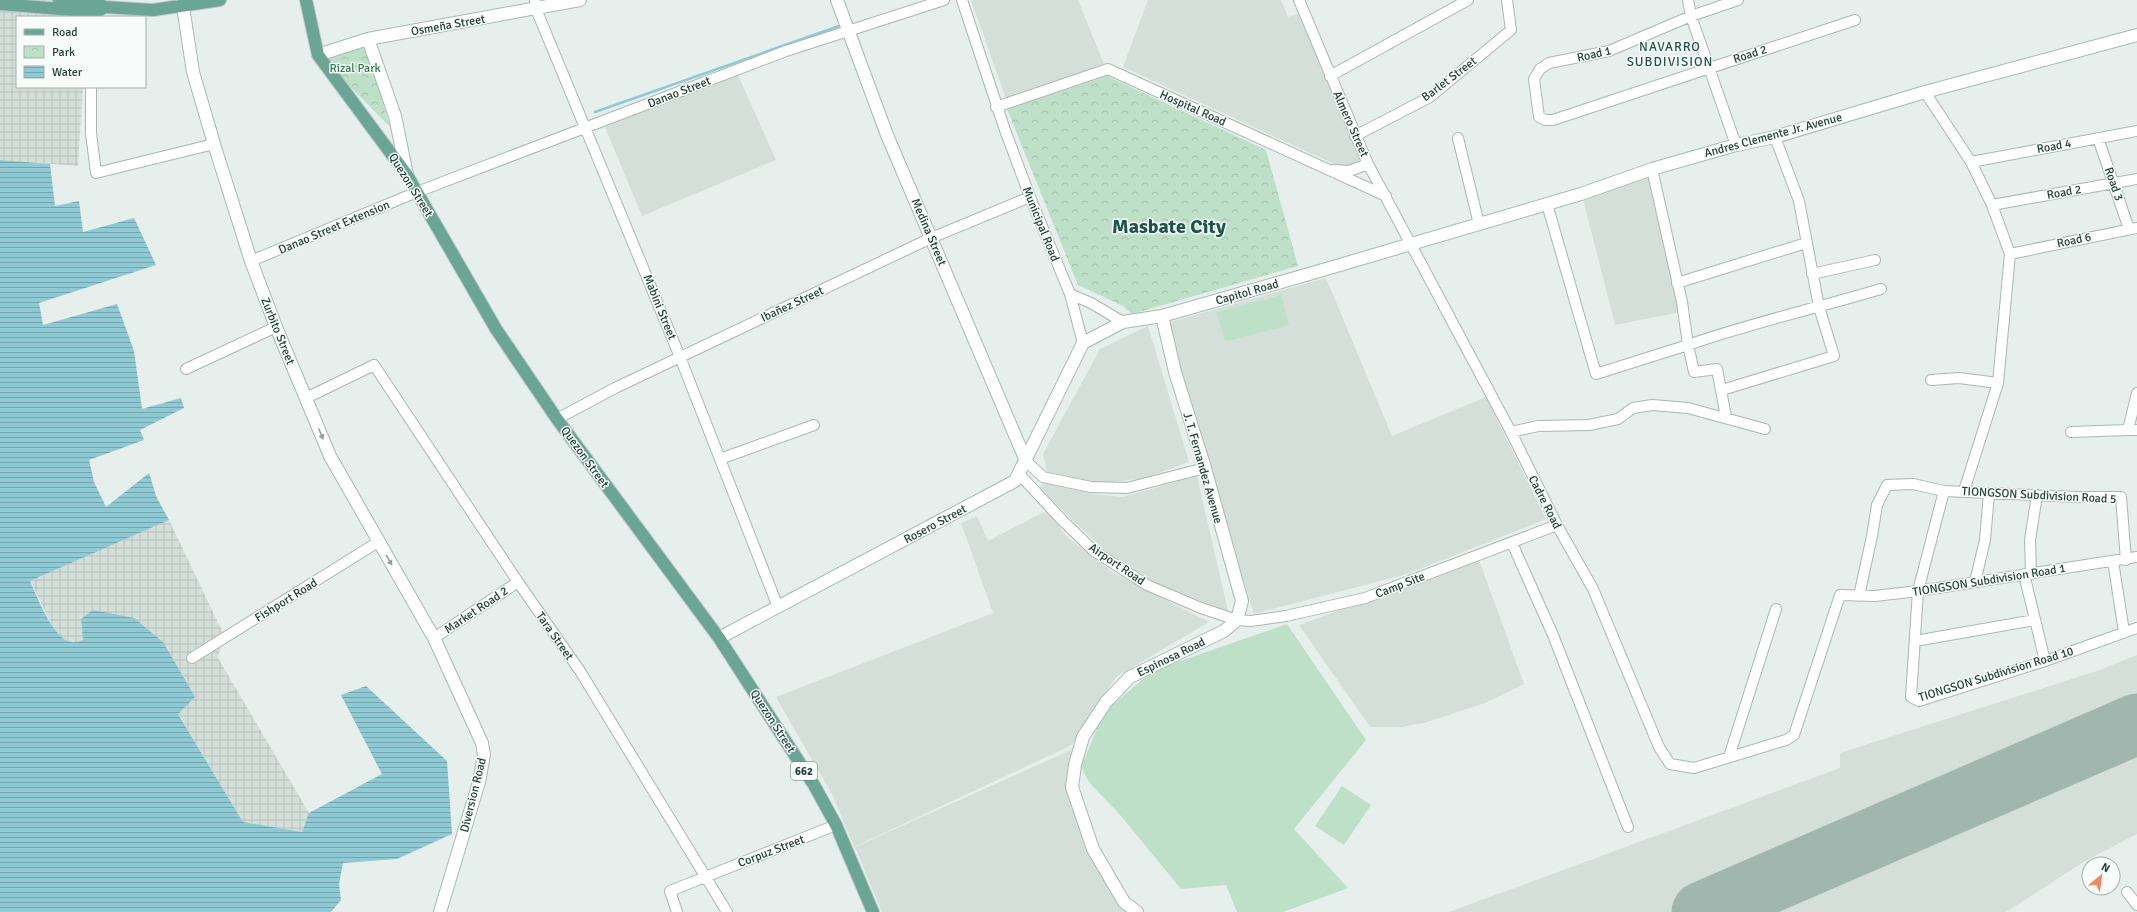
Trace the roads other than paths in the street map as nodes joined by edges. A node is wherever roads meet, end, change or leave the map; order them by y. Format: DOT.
graph roads {
  1 [pos="60,0"];
  2 [pos="220,0"];
  3 [pos="306,0"];
  4 [pos="580,0"];
  5 [pos="837,0"];
  6 [pos="944,0"];
  7 [pos="962,0"];
  8 [pos="1299,0"];
  9 [pos="1468,0"];
  10 [pos="1508,0"];
  11 [pos="1688,0"];
  12 [pos="1738,0"];
  13 [pos="183,3"];
  14 [pos="0,4"];
  15 [pos="535,5"];
  16 [pos="99,10"];
  17 [pos="1692,16"];
  18 [pos="1855,20"];
  19 [pos="849,31"];
  20 [pos="2137,35"];
  21 [pos="368,39"];
  22 [pos="318,55"];
  23 [pos="1709,67"];
  24 [pos="1330,76"];
  25 [pos="91,88"];
  26 [pos="1925,92"];
  27 [pos="996,107"];
  28 [pos="1553,120"];
  29 [pos="585,127"];
  30 [pos="2137,130"];
  31 [pos="1355,136"];
  32 [pos="1775,137"];
  33 [pos="1458,138"];
  34 [pos="2098,138"];
  35 [pos="214,144"];
  36 [pos="1736,145"];
  37 [pos="1971,162"];
  38 [pos="1368,164"];
  39 [pos="1652,169"];
  40 [pos="1329,170"];
  41 [pos="407,175"];
  42 [pos="2137,179"];
  43 [pos="2114,183"];
  44 [pos="417,192"];
  45 [pos="1386,196"];
  46 [pos="1030,197"];
  47 [pos="1547,204"];
  48 [pos="1992,204"];
  49 [pos="1479,224"];
  50 [pos="2133,228"];
  51 [pos="931,238"];
  52 [pos="1412,243"];
  53 [pos="1806,243"];
  54 [pos="2010,254"];
  55 [pos="1875,260"];
  56 [pos="251,261"];
  57 [pos="1812,274"];
  58 [pos="1677,283"];
  59 [pos="1881,289"];
  60 [pos="1070,294"];
  61 [pos="1819,307"];
  62 [pos="1162,316"];
  63 [pos="1123,322"];
  64 [pos="276,327"];
  65 [pos="1083,343"];
  66 [pos="1688,345"];
  67 [pos="680,357"];
  68 [pos="186,369"];
  69 [pos="1931,380"];
  70 [pos="1998,383"];
  71 [pos="1722,390"];
  72 [pos="2137,393"];
  73 [pos="306,398"];
  74 [pos="1726,417"];
  75 [pos="557,420"];
  76 [pos="814,425"];
  77 [pos="1766,429"];
  78 [pos="2133,430"];
  79 [pos="1510,432"];
  80 [pos="2071,432"];
  81 [pos="720,459"];
  82 [pos="1026,461"];
  83 [pos="1205,468"];
  84 [pos="1019,474"];
  85 [pos="1043,477"];
  86 [pos="1032,487"];
  87 [pos="1944,491"];
  88 [pos="1964,491"];
  89 [pos="1989,494"];
  90 [pos="2037,495"];
  91 [pos="1557,526"];
  92 [pos="378,542"];
  93 [pos="1512,543"];
  94 [pos="2137,557"];
  95 [pos="2126,560"];
  96 [pos="2112,561"];
  97 [pos="2027,574"];
  98 [pos="518,582"];
  99 [pos="1975,582"];
  100 [pos="1918,591"];
  101 [pos="1859,596"];
  102 [pos="778,607"];
  103 [pos="1776,609"];
  104 [pos="1237,620"];
  105 [pos="2035,620"];
  106 [pos="2137,628"];
  107 [pos="2124,632"];
  108 [pos="434,638"];
  109 [pos="719,638"];
  110 [pos="1915,641"];
  111 [pos="192,658"];
  112 [pos="2045,661"];
  113 [pos="1729,757"];
  114 [pos="836,825"];
  115 [pos="1628,827"];
  116 [pos="706,876"];
  117 [pos="2127,892"];
  118 [pos="2137,906"];
  119 [pos="870,911"];
  120 [pos="440,912"];
  121 [pos="677,912"];
  122 [pos="727,912"];
  123 [pos="1137,912"];
  1 -- 16 [label="main road"];
  2 -- 13 [label="main road"];
  3 -- 22 [label="main road, Quezon Street"];
  4 -- 15 [label="street, Osmeña Street"];
  5 -- 19 [label="street, Medina Street"];
  6 -- 19 [label="street, Danao Street"];
  7 -- 27 [label="street, Municipal Road"];
  8 -- 24 [label="street, Almero Street"];
  9 -- 24 [label="street"];
  10 -- 31 [label="street, Barlet Street"];
  11 -- 17 [label="street"];
  12 -- 17 [label="street"];
  13 -- 16 [label="main road"];
  13 -- 35 [label="street, Zurbito Street"];
  14 -- 16 [label="main road"];
  15 -- 21 [label="street, Osmeña Street"];
  15 -- 29 [label="street, Mabini Street"];
  17 -- 23 [label="street"];
  17 -- 28 [label="street, Road 1"];
  18 -- 23 [label="street, Road 2"];
  19 -- 29 [label="street, Danao Street"];
  19 -- 51 [label="street, Medina Street"];
  20 -- 26 [label="street, Andres Clemente Jr. Avenue"];
  21 -- 22 [label="street, Osmeña Street"];
  21 -- 41 [label="street"];
  22 -- 41 [label="main road, Quezon Street"];
  23 -- 28 [label="street, Road 2"];
  23 -- 36 [label="street"];
  24 -- 31 [label="street, Almero Street"];
  25 -- 35 [label="street"];
  26 -- 32 [label="street, Andres Clemente Jr. Avenue"];
  26 -- 37 [label="street"];
  27 -- 40 [label="street, Hospital Road"];
  27 -- 46 [label="street, Municipal Road"];
  29 -- 44 [label="street, Danao Street"];
  29 -- 67 [label="street, Mabini Street"];
  30 -- 34 [label="street, Road 4"];
  31 -- 38 [label="street, Almero Street"];
  32 -- 36 [label="street, Andres Clemente Jr. Avenue"];
  32 -- 53 [label="street"];
  33 -- 49 [label="street"];
  34 -- 37 [label="street, Road 4"];
  34 -- 43 [label="street, Road 3"];
  35 -- 56 [label="street, Zurbito Street"];
  36 -- 39 [label="street, Andres Clemente Jr. Avenue"];
  37 -- 48 [label="street"];
  38 -- 40 [label="street"];
  38 -- 45 [label="street, Almero Street"];
  39 -- 47 [label="street, Andres Clemente Jr. Avenue"];
  39 -- 58 [label="street"];
  40 -- 45 [label="street, Hospital Road"];
  41 -- 44 [label="main road, Quezon Street"];
  42 -- 43 [label="street, Road 2"];
  43 -- 48 [label="street, Road 2"];
  43 -- 50 [label="street, Road 3"];
  44 -- 56 [label="street, Danao Street Extension"];
  44 -- 75 [label="main road, Quezon Street"];
  45 -- 52 [label="street, Almero Street"];
  46 -- 51 [label="street, Ibañez Street"];
  46 -- 60 [label="street, Municipal Road"];
  47 -- 49 [label="street, Andres Clemente Jr. Avenue"];
  47 -- 66 [label="street"];
  48 -- 54 [label="street"];
  49 -- 52 [label="street, Andres Clemente Jr. Avenue"];
  50 -- 54 [label="street, Road 6"];
  51 -- 67 [label="street, Ibañez Street"];
  51 -- 82 [label="street, Medina Street"];
  52 -- 62 [label="street, Capitol Road"];
  52 -- 79 [label="street, Cadre Road"];
  53 -- 57 [label="street"];
  53 -- 58 [label="street"];
  54 -- 70 [label="street"];
  55 -- 57 [label="street"];
  56 -- 64 [label="street, Zurbito Street"];
  57 -- 61 [label="street"];
  58 -- 66 [label="street"];
  59 -- 61 [label="street"];
  60 -- 63 [label="street"];
  60 -- 65 [label="street, Municipal Road"];
  61 -- 66 [label="street"];
  61 -- 71 [label="street"];
  62 -- 63 [label="street, Capitol Road"];
  62 -- 83 [label="street, J. T. Fernandez Avenue"];
  63 -- 65 [label="street, Capitol Road"];
  64 -- 68 [label="street"];
  64 -- 73 [label="street, Zurbito Street"];
  65 -- 82 [label="street, Rosero Street"];
  66 -- 71 [label="street"];
  67 -- 75 [label="street, Ibañez Street"];
  67 -- 81 [label="street, Mabini Street"];
  69 -- 70 [label="street"];
  70 -- 88 [label="street"];
  71 -- 74 [label="street"];
  72 -- 78 [label="street"];
  73 -- 92 [label="street, Zurbito Street, one-way"];
  73 -- 98 [label="street, Tara Street"];
  74 -- 77 [label="street"];
  74 -- 79 [label="street"];
  75 -- 109 [label="main road, Quezon Street"];
  76 -- 81 [label="street"];
  78 -- 80 [label="street"];
  79 -- 91 [label="street, Cadre Road"];
  81 -- 102 [label="street, Mabini Street"];
  82 -- 84 [label="street, Rosero Street"];
  82 -- 85 [label="street"];
  83 -- 85 [label="street"];
  83 -- 104 [label="street, J. T. Fernandez Avenue"];
  84 -- 86 [label="street, Airport Road"];
  84 -- 102 [label="street, Rosero Street"];
  85 -- 86 [label="street"];
  86 -- 104 [label="street, Airport Road"];
  87 -- 88 [label="street, TIONGSON Subdivision Road 5"];
  87 -- 100 [label="street, TIONGSON Subdivision Road 10"];
  87 -- 101 [label="street, TIONGSON Subdivision Road 5"];
  88 -- 89 [label="street, TIONGSON Subdivision Road 5"];
  89 -- 90 [label="street, TIONGSON Subdivision Road 5"];
  89 -- 99 [label="street"];
  90 -- 95 [label="street, TIONGSON Subdivision Road 5"];
  90 -- 97 [label="street"];
  91 -- 93 [label="street, Camp Site"];
  91 -- 113 [label="street, Cadre Road"];
  92 -- 108 [label="street, Zurbito Street, one-way"];
  92 -- 111 [label="street, Fishport Road"];
  93 -- 104 [label="street, Camp Site"];
  93 -- 115 [label="street"];
  94 -- 95 [label="street, TIONGSON Subdivision Road 1"];
  95 -- 96 [label="street, TIONGSON Subdivision Road 1"];
  96 -- 97 [label="street, TIONGSON Subdivision Road 1"];
  96 -- 107 [label="street"];
  97 -- 99 [label="street, TIONGSON Subdivision Road 1"];
  97 -- 105 [label="street"];
  98 -- 108 [label="street, Market Road 2"];
  98 -- 116 [label="street, Tara Street"];
  99 -- 100 [label="street, TIONGSON Subdivision Road 1"];
  100 -- 101 [label="street, TIONGSON Subdivision Road 1"];
  100 -- 110 [label="street, TIONGSON Subdivision Road 10"];
  101 -- 113 [label="street, TIONGSON Subdivision Road 1"];
  102 -- 109 [label="street, Rosero Street"];
  103 -- 113 [label="street"];
  104 -- 123 [label="street, Espinosa Road"];
  105 -- 110 [label="street"];
  105 -- 112 [label="street"];
  106 -- 107 [label="street, TIONGSON Subdivision Road 10"];
  107 -- 112 [label="street, TIONGSON Subdivision Road 10"];
  108 -- 120 [label="street, Diversion Road"];
  109 -- 114 [label="main road, Quezon Street / 662"];
  110 -- 112 [label="street, TIONGSON Subdivision Road 10"];
  114 -- 116 [label="street, Corpuz Street"];
  114 -- 119 [label="main road, Quezon Street / 662"];
  116 -- 121 [label="street, Corpuz Street"];
  116 -- 122 [label="street, Tara Street"];
  117 -- 118 [label="street"];
}
